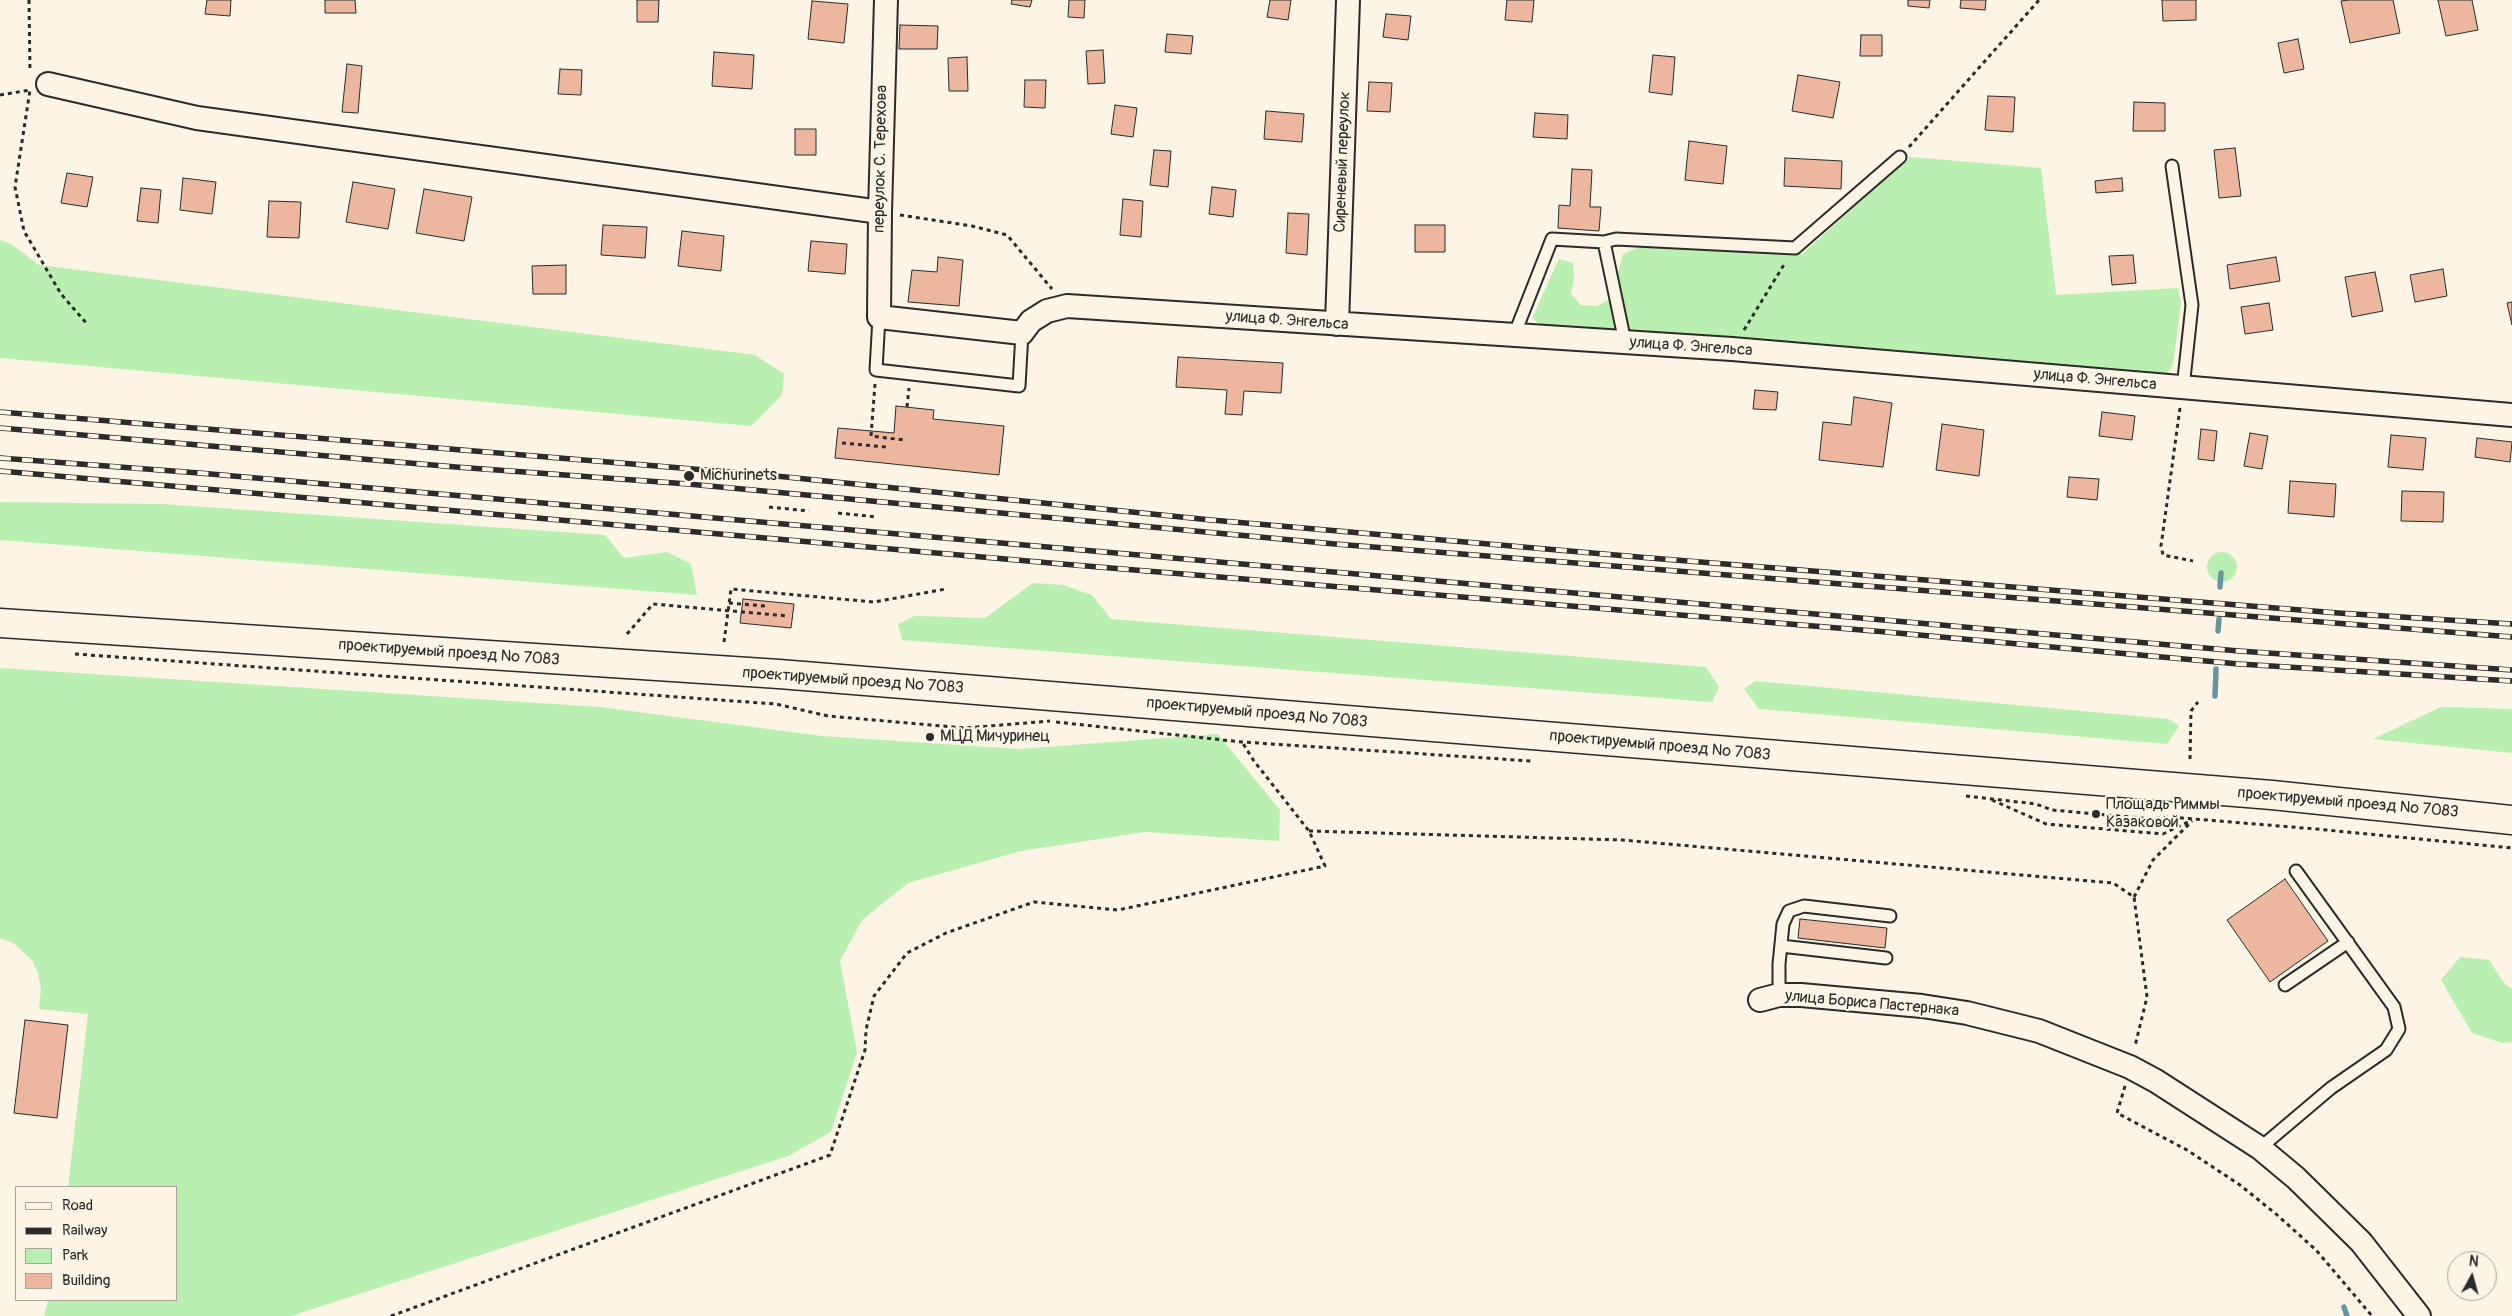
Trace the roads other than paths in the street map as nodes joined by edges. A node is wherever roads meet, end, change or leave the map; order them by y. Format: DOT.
graph roads {
  1 [pos="886,0"];
  2 [pos="1348,0"];
  3 [pos="39,87"];
  4 [pos="1900,157"];
  5 [pos="2172,166"];
  6 [pos="880,212"];
  7 [pos="1604,242"];
  8 [pos="879,317"];
  9 [pos="1337,324"];
  10 [pos="1022,334"];
  11 [pos="1515,334"];
  12 [pos="1625,342"];
  13 [pos="2183,388"];
  14 [pos="2512,415"];
  15 [pos="0,623"];
  16 [pos="2512,820"];
  17 [pos="2296,871"];
  18 [pos="1890,916"];
  19 [pos="2348,942"];
  20 [pos="1781,946"];
  21 [pos="1886,958"];
  22 [pos="2286,985"];
  23 [pos="1770,997"];
  24 [pos="2260,1148"];
  25 [pos="2419,1316"];
  1 -- 6 [label="street, переулок С. Терехова"];
  2 -- 9 [label="street, Сиреневый переулок"];
  3 -- 6 [label="street"];
  4 -- 7 [label="lane"];
  5 -- 13 [label="lane"];
  6 -- 8 [label="street, переулок С. Терехова"];
  7 -- 11 [label="lane"];
  7 -- 12 [label="lane"];
  8 -- 10 [label="street"];
  8 -- 10 [label="lane"];
  9 -- 10 [label="street, улица Ф. Энгельса"];
  9 -- 11 [label="street, улица Ф. Энгельса"];
  11 -- 12 [label="street, улица Ф. Энгельса"];
  12 -- 13 [label="street, улица Ф. Энгельса"];
  13 -- 14 [label="street, улица Ф. Энгельса"];
  15 -- 16 [label="main road, проектируемый проезд № 7083"];
  17 -- 19 [label="lane"];
  18 -- 20 [label="lane"];
  19 -- 22 [label="lane"];
  19 -- 24 [label="lane"];
  20 -- 21 [label="lane"];
  20 -- 23 [label="lane"];
  23 -- 24 [label="street, улица Бориса Пастернака"];
  24 -- 25 [label="street, улица Бориса Пастернака"];
}
